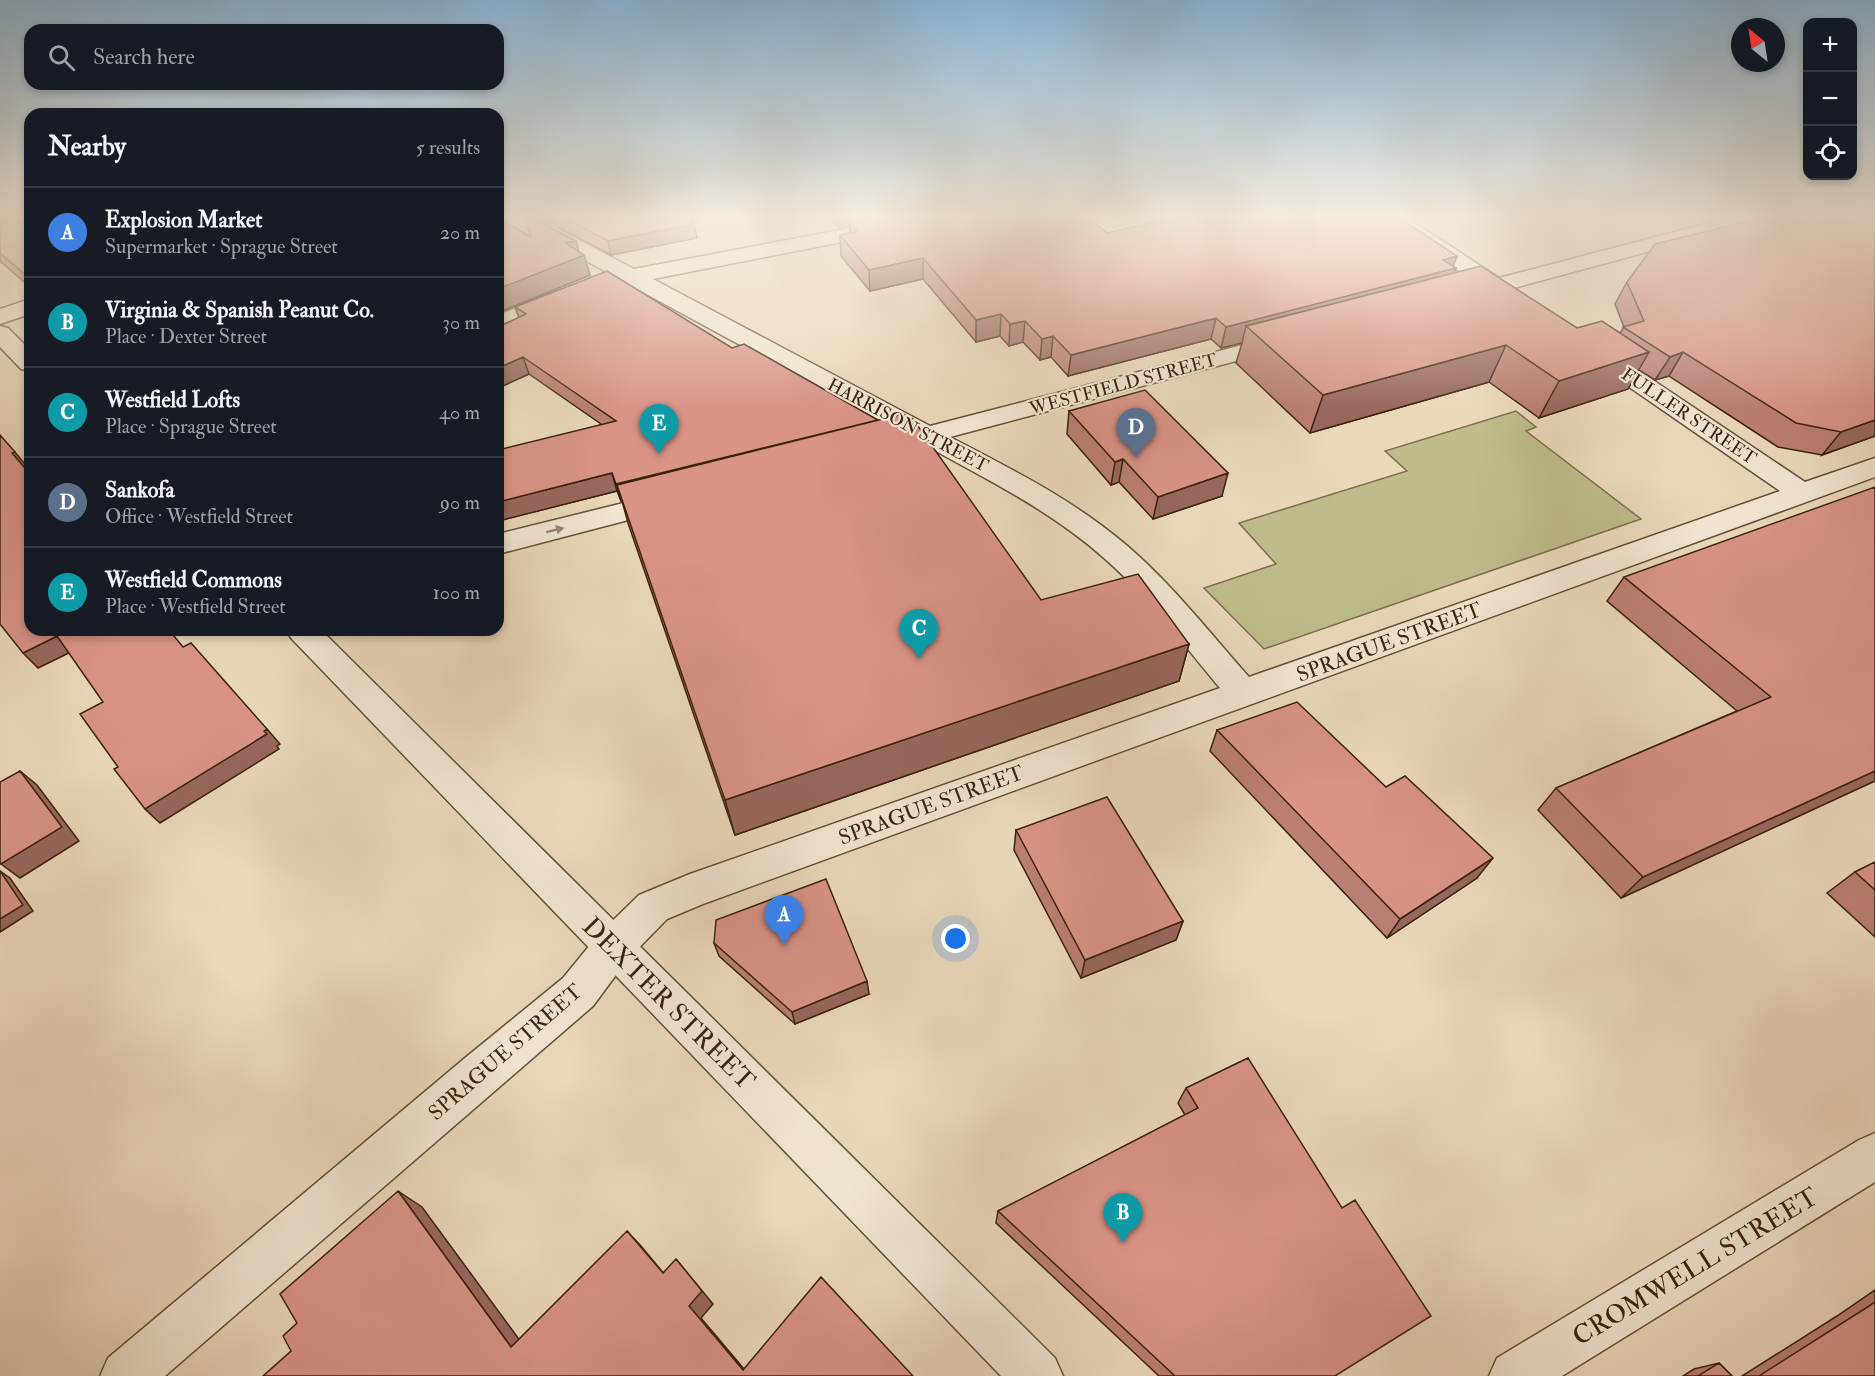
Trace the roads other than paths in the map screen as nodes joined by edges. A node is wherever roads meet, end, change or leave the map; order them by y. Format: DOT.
graph roads {
  1 [pos="645,283"];
  2 [pos="1492,283"];
  3 [pos="1506,283"];
  4 [pos="1496,286"];
  5 [pos="582,289"];
  6 [pos="1442,300"];
  7 [pos="1525,306"];
  8 [pos="24,308"];
  9 [pos="0,317"];
  10 [pos="504,321"];
  11 [pos="0,333"];
  12 [pos="1304,336"];
  13 [pos="1575,339"];
  14 [pos="24,358"];
  15 [pos="928,435"];
  16 [pos="862,452"];
  17 [pos="1875,467"];
  18 [pos="1804,494"];
  19 [pos="691,495"];
  20 [pos="504,542"];
  21 [pos="308,636"];
  22 [pos="1244,694"];
  23 [pos="613,947"];
  24 [pos="1875,1156"];
  25 [pos="126,1376"];
  26 [pos="1037,1376"];
  27 [pos="1515,1376"];
  1 -- 15 [label="street, HARRISON STREET"];
  2 -- 4 [label="street"];
  3 -- 4 [label="street"];
  4 -- 6 [label="street"];
  4 -- 7 [label="street"];
  5 -- 10 [label="street"];
  8 -- 9 [label="street"];
  11 -- 14 [label="street"];
  12 -- 15 [label="street, WESTFIELD STREET"];
  13 -- 18 [label="street, FULLER STREET"];
  15 -- 16 [label="street, WESTFIELD STREET"];
  15 -- 22 [label="street, HARRISON STREET"];
  17 -- 18 [label="street, SPRAGUE STREET"];
  18 -- 22 [label="street, SPRAGUE STREET"];
  20 -- 19 [label="street, one-way"];
  21 -- 23 [label="street, DEXTER STREET"];
  22 -- 23 [label="street, SPRAGUE STREET"];
  23 -- 25 [label="street, SPRAGUE STREET"];
  23 -- 26 [label="street, DEXTER STREET"];
  24 -- 27 [label="street, CROMWELL STREET"];
}
